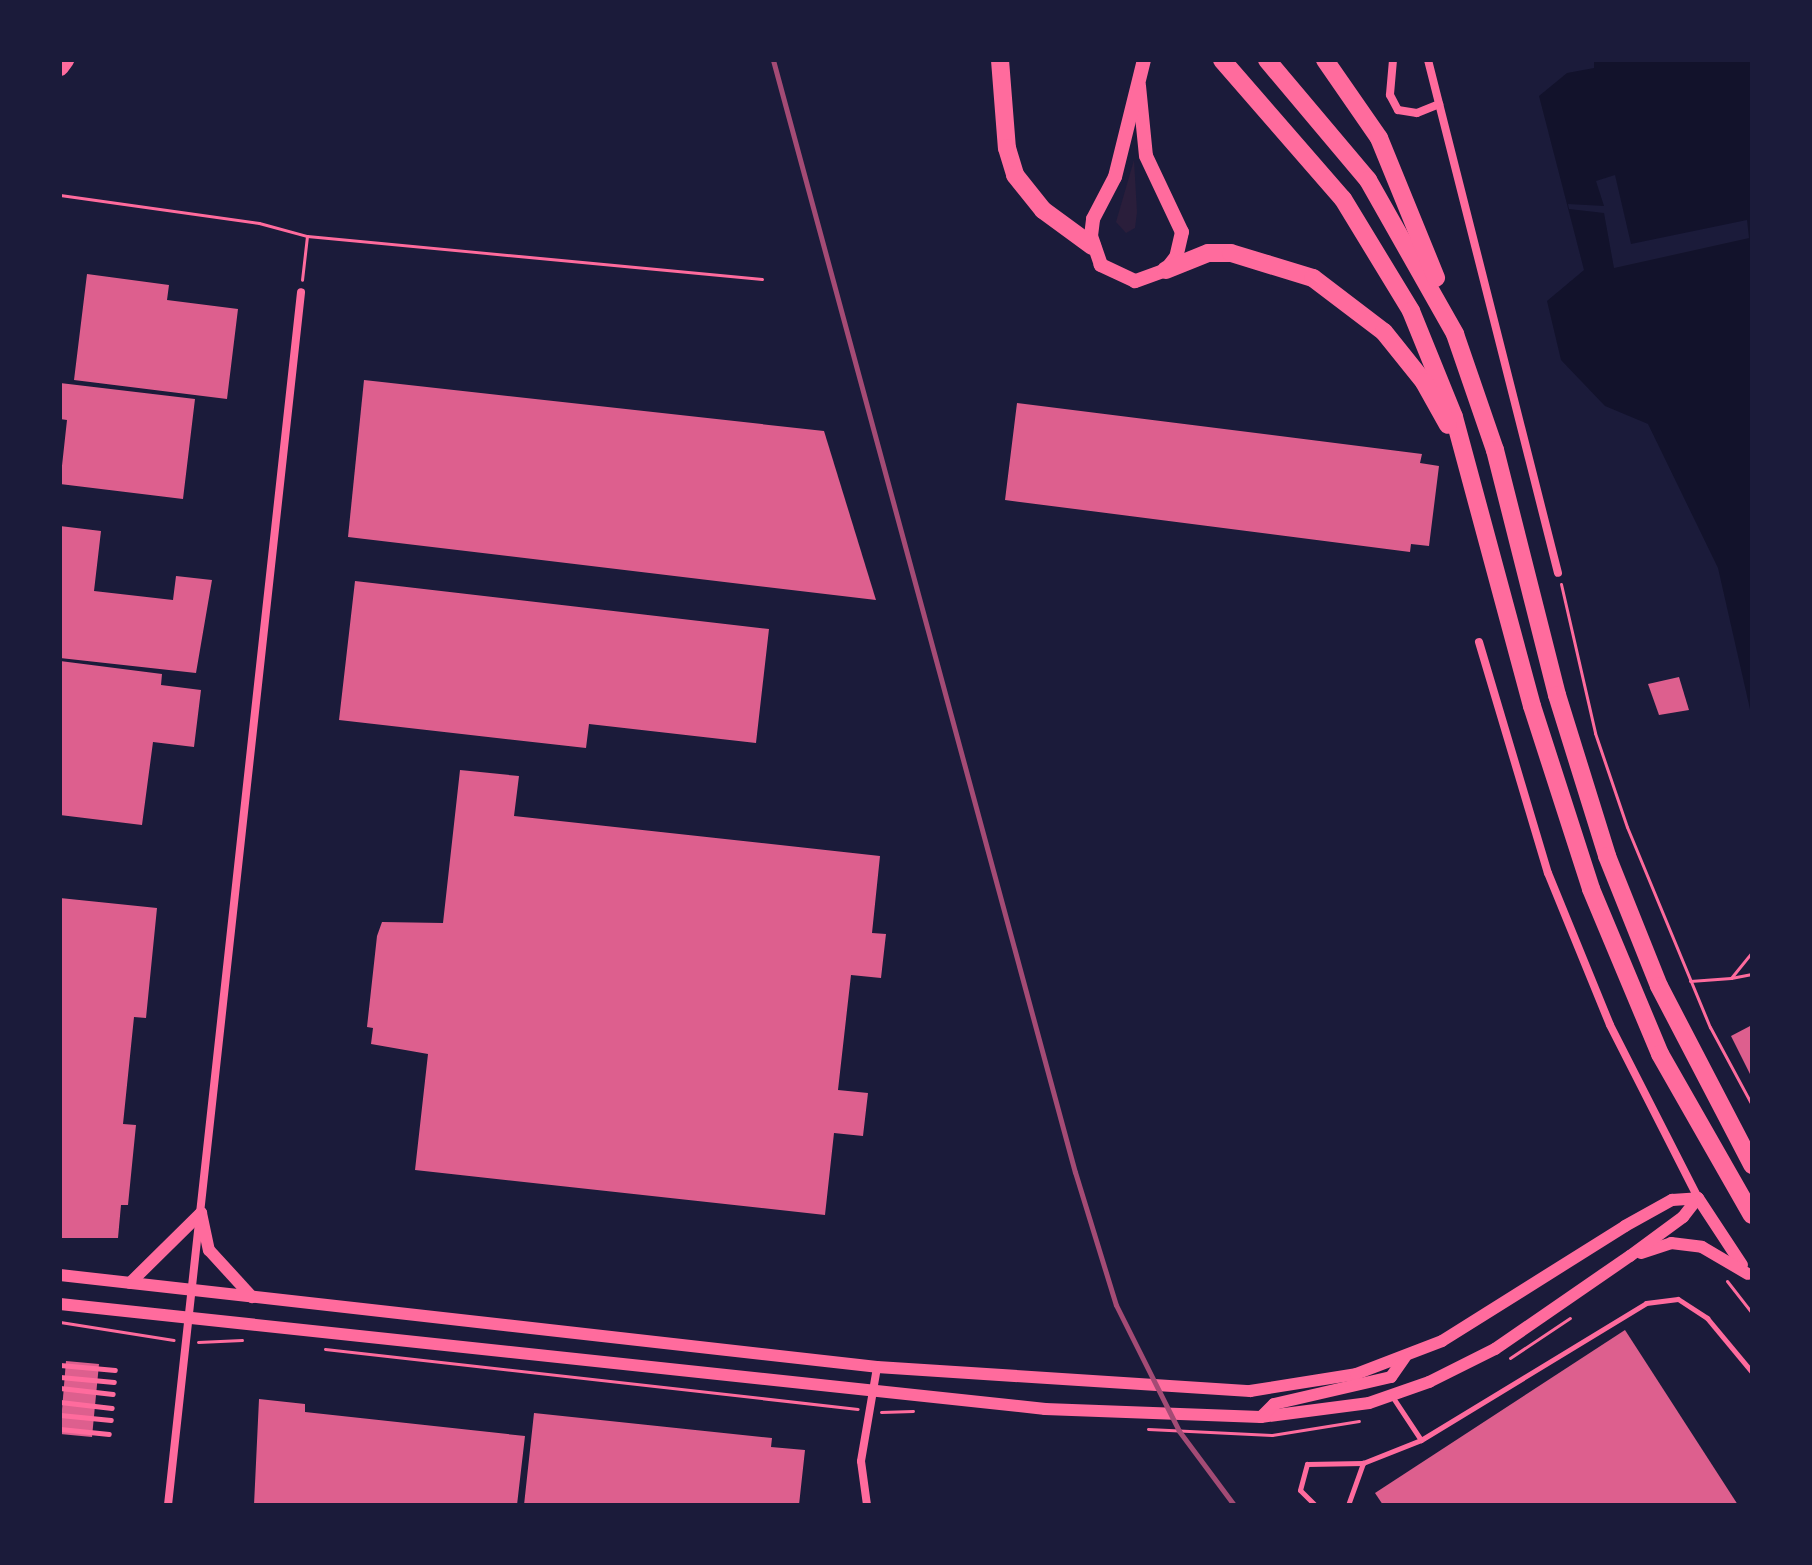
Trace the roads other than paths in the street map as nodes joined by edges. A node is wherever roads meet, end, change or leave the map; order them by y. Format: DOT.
graph roads {
  1 [pos="65,60"];
  2 [pos="1000,60"];
  3 [pos="1144,60"];
  4 [pos="1222,60"];
  5 [pos="1267,60"];
  6 [pos="1325,60"];
  7 [pos="1393,60"];
  8 [pos="1428,60"];
  9 [pos="60,67"];
  10 [pos="1139,86"];
  11 [pos="1439,104"];
  12 [pos="1092,246"];
  13 [pos="1166,270"];
  14 [pos="301,292"];
  15 [pos="1455,334"];
  16 [pos="1471,471"];
  17 [pos="1558,573"];
  18 [pos="1479,642"];
  19 [pos="1752,1165"];
  20 [pos="1698,1198"];
  21 [pos="201,1213"];
  22 [pos="1752,1215"];
  23 [pos="1630,1256"];
  24 [pos="60,1275"];
  25 [pos="1750,1277"];
  26 [pos="130,1283"];
  27 [pos="193,1291"];
  28 [pos="254,1299"];
  29 [pos="60,1304"];
  30 [pos="189,1320"];
  31 [pos="1405,1357"];
  32 [pos="60,1365"];
  33 [pos="877,1367"];
  34 [pos="115,1370"];
  35 [pos="1752,1372"];
  36 [pos="60,1377"];
  37 [pos="114,1382"];
  38 [pos="60,1388"];
  39 [pos="871,1391"];
  40 [pos="113,1394"];
  41 [pos="1391,1395"];
  42 [pos="60,1402"];
  43 [pos="112,1408"];
  44 [pos="60,1415"];
  45 [pos="1261,1417"];
  46 [pos="111,1420"];
  47 [pos="60,1429"];
  48 [pos="109,1434"];
  49 [pos="1421,1440"];
  50 [pos="1363,1463"];
  51 [pos="168,1505"];
  52 [pos="867,1505"];
  53 [pos="1315,1505"];
  54 [pos="1348,1505"];
  1 -- 9 [label="highway"];
  2 -- 12 [label="highway"];
  3 -- 10 [label="main road"];
  4 -- 16 [label="highway"];
  5 -- 15 [label="highway"];
  6 -- 15 [label="highway"];
  7 -- 11 [label="street"];
  8 -- 11 [label="street"];
  10 -- 12 [label="main road"];
  10 -- 13 [label="main road"];
  11 -- 17 [label="street"];
  12 -- 13 [label="main road"];
  13 -- 16 [label="highway"];
  14 -- 21 [label="street"];
  15 -- 19 [label="highway"];
  16 -- 22 [label="highway"];
  18 -- 20 [label="street"];
  20 -- 23 [label="street"];
  20 -- 25 [label="street"];
  20 -- 31 [label="street"];
  21 -- 26 [label="street"];
  21 -- 27 [label="street"];
  21 -- 28 [label="street"];
  23 -- 25 [label="street"];
  23 -- 41 [label="street"];
  24 -- 26 [label="street"];
  26 -- 27 [label="street"];
  27 -- 28 [label="street"];
  27 -- 30 [label="street"];
  28 -- 33 [label="street"];
  29 -- 30 [label="street"];
  30 -- 39 [label="street"];
  30 -- 51 [label="street"];
  31 -- 33 [label="street"];
  31 -- 45 [label="street"];
  32 -- 34 [label="lane"];
  33 -- 39 [label="street"];
  35 -- 49 [label="lane"];
  36 -- 37 [label="lane"];
  38 -- 40 [label="lane"];
  39 -- 45 [label="street"];
  39 -- 52 [label="street"];
  41 -- 45 [label="street"];
  41 -- 49 [label="lane"];
  42 -- 43 [label="lane"];
  44 -- 46 [label="lane"];
  47 -- 48 [label="lane"];
  49 -- 50 [label="lane"];
  50 -- 53 [label="lane"];
  50 -- 54 [label="lane"];
}
